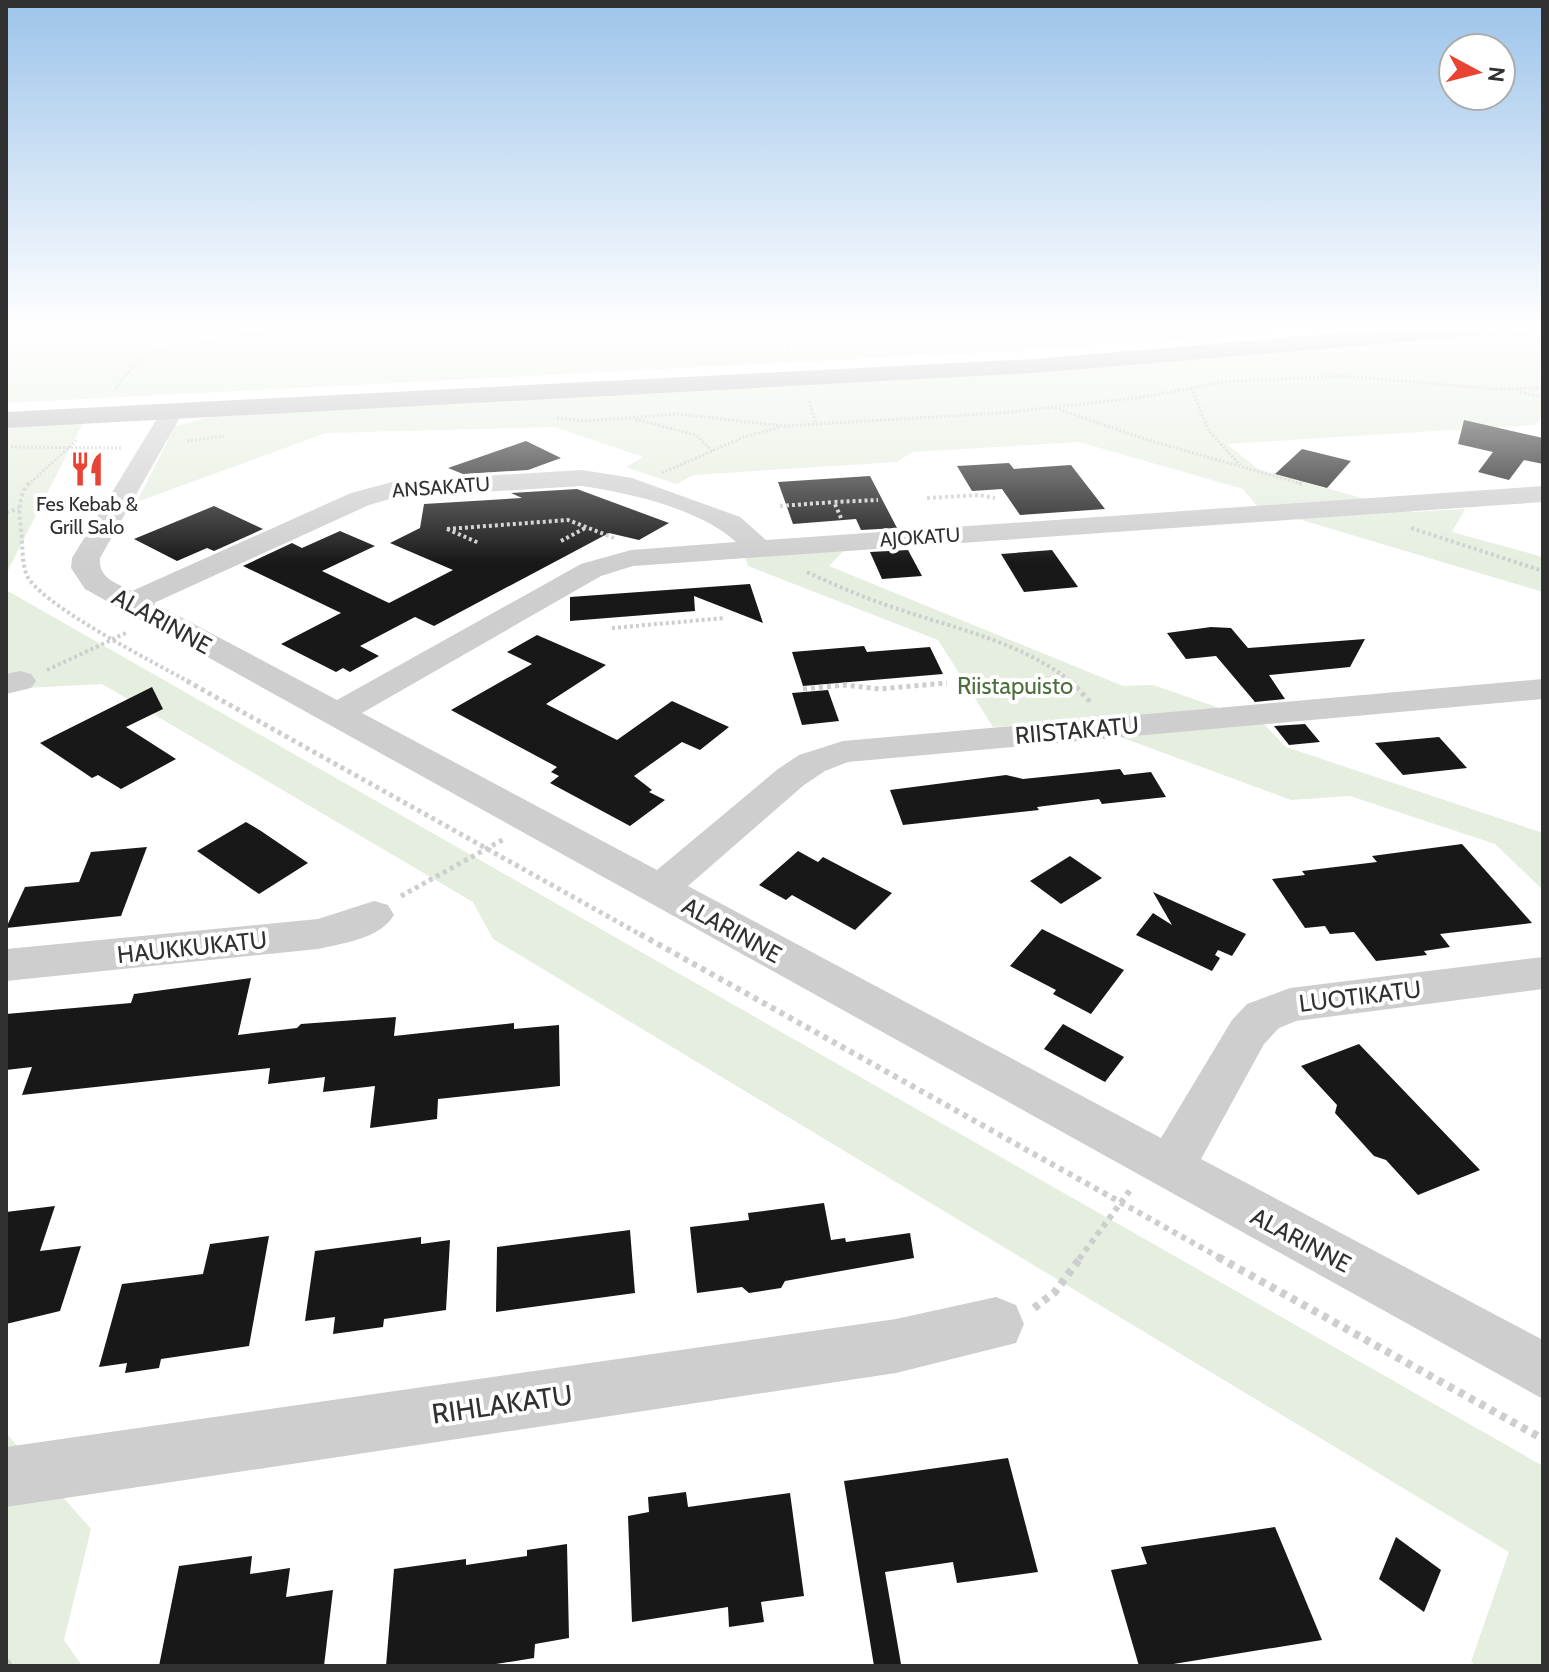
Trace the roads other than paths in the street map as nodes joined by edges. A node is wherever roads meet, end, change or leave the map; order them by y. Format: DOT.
graph roads {
  1 [pos="465,407"];
  2 [pos="6,420"];
  3 [pos="161,429"];
  4 [pos="1543,494"];
  5 [pos="767,548"];
  6 [pos="122,622"];
  7 [pos="1543,689"];
  8 [pos="336,714"];
  9 [pos="659,890"];
  10 [pos="374,915"];
  11 [pos="6,965"];
  12 [pos="1543,973"];
  13 [pos="1161,1164"];
  14 [pos="996,1324"];
  15 [pos="1543,1371"];
  16 [pos="6,1477"];
  1 -- 3 [label="street"];
  2 -- 3 [label="street"];
  3 -- 6 [label="street, ALARINNE"];
  4 -- 5 [label="street, AJOKATU"];
  5 -- 6 [label="street, ANSAKATU"];
  5 -- 8 [label="street, AJOKATU"];
  6 -- 8 [label="street, ALARINNE"];
  7 -- 9 [label="street, RIISTAKATU"];
  8 -- 9 [label="street, ALARINNE"];
  9 -- 13 [label="street, ALARINNE"];
  10 -- 11 [label="street, HAUKKUKATU"];
  12 -- 13 [label="street, LUOTIKATU"];
  13 -- 15 [label="street, ALARINNE"];
  14 -- 16 [label="street, RIHLAKATU"];
}
